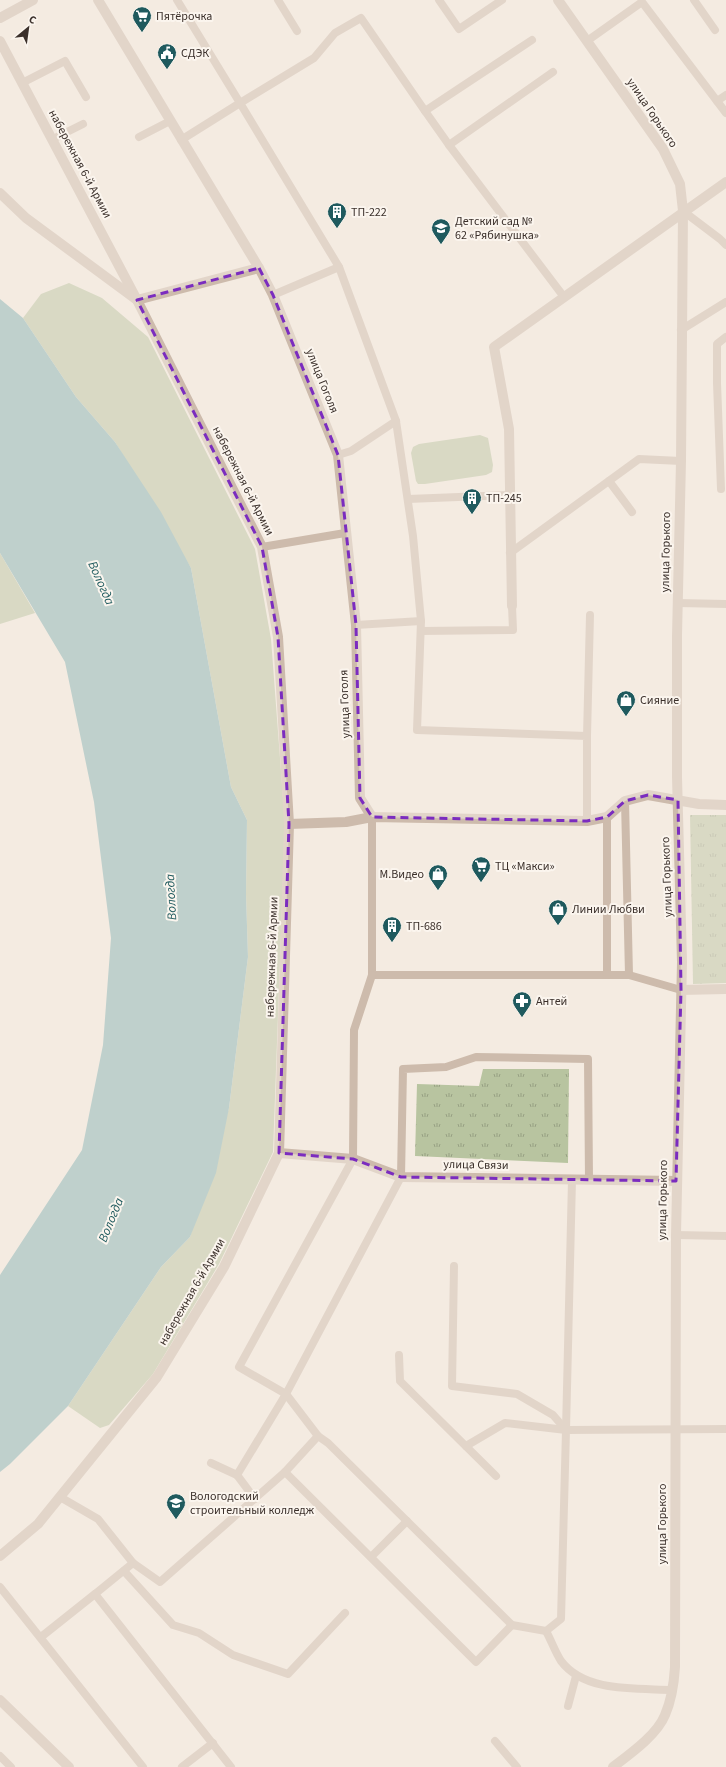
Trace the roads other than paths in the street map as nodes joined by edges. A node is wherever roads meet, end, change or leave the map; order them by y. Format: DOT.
graph roads {
  1 [pos="33,0"];
  2 [pos="98,0"];
  3 [pos="177,0"];
  4 [pos="278,0"];
  5 [pos="439,0"];
  6 [pos="502,0"];
  7 [pos="558,0"];
  8 [pos="694,0"];
  9 [pos="643,1"];
  10 [pos="0,18"];
  11 [pos="716,30"];
  12 [pos="297,31"];
  13 [pos="532,40"];
  14 [pos="0,41"];
  15 [pos="587,42"];
  16 [pos="552,72"];
  17 [pos="22,83"];
  18 [pos="726,95"];
  19 [pos="86,97"];
  20 [pos="717,101"];
  21 [pos="240,103"];
  22 [pos="425,111"];
  23 [pos="726,113"];
  24 [pos="170,121"];
  25 [pos="83,124"];
  26 [pos="139,137"];
  27 [pos="53,139"];
  28 [pos="181,140"];
  29 [pos="449,145"];
  30 [pos="726,182"];
  31 [pos="0,193"];
  32 [pos="683,211"];
  33 [pos="726,245"];
  34 [pos="339,267"];
  35 [pos="259,268"];
  36 [pos="273,295"];
  37 [pos="564,297"];
  38 [pos="137,300"];
  39 [pos="726,302"];
  40 [pos="681,330"];
  41 [pos="726,337"];
  42 [pos="396,421"];
  43 [pos="338,455"];
  44 [pos="681,461"];
  45 [pos="609,481"];
  46 [pos="721,489"];
  47 [pos="510,494"];
  48 [pos="408,499"];
  49 [pos="632,512"];
  50 [pos="346,533"];
  51 [pos="262,547"];
  52 [pos="510,553"];
  53 [pos="678,603"];
  54 [pos="726,604"];
  55 [pos="512,606"];
  56 [pos="590,615"];
  57 [pos="421,621"];
  58 [pos="356,625"];
  59 [pos="420,631"];
  60 [pos="587,736"];
  61 [pos="678,800"];
  62 [pos="625,801"];
  63 [pos="726,805"];
  64 [pos="372,817"];
  65 [pos="607,817"];
  66 [pos="587,821"];
  67 [pos="289,824"];
  68 [pos="372,975"];
  69 [pos="607,975"];
  70 [pos="629,975"];
  71 [pos="726,989"];
  72 [pos="681,990"];
  73 [pos="279,1153"];
  74 [pos="353,1159"];
  75 [pos="401,1177"];
  76 [pos="572,1180"];
  77 [pos="589,1180"];
  78 [pos="676,1181"];
  79 [pos="676,1235"];
  80 [pos="726,1236"];
  81 [pos="454,1266"];
  82 [pos="399,1355"];
  83 [pos="286,1394"];
  84 [pos="675,1428"];
  85 [pos="726,1428"];
  86 [pos="566,1430"];
  87 [pos="318,1436"];
  88 [pos="466,1446"];
  89 [pos="211,1463"];
  90 [pos="285,1472"];
  91 [pos="237,1475"];
  92 [pos="496,1476"];
  93 [pos="60,1497"];
  94 [pos="255,1499"];
  95 [pos="407,1521"];
  96 [pos="0,1556"];
  97 [pos="371,1557"];
  98 [pos="133,1563"];
  99 [pos="124,1570"];
  100 [pos="0,1587"];
  101 [pos="95,1594"];
  102 [pos="344,1613"];
  103 [pos="512,1625"];
  104 [pos="546,1631"];
  105 [pos="41,1637"];
  106 [pos="576,1676"];
  107 [pos="673,1690"];
  108 [pos="0,1700"];
  109 [pos="568,1706"];
  110 [pos="495,1742"];
  111 [pos="213,1743"];
  112 [pos="0,1756"];
  113 [pos="11,1767"];
  114 [pos="69,1767"];
  115 [pos="143,1767"];
  116 [pos="182,1767"];
  117 [pos="231,1767"];
  118 [pos="517,1767"];
  119 [pos="613,1767"];
  1 -- 10 [label="street"];
  2 -- 24 [label="street, улица Гоголя"];
  3 -- 21 [label="lane"];
  4 -- 12 [label="lane"];
  5 -- 6 [label="lane"];
  7 -- 15 [label="street, улица Горького"];
  8 -- 11 [label="lane"];
  9 -- 15 [label="lane"];
  9 -- 20 [label="lane"];
  13 -- 22 [label="lane"];
  14 -- 17 [label="street, набережная 6-й Армии"];
  15 -- 32 [label="street, улица Горького"];
  16 -- 29 [label="lane"];
  17 -- 19 [label="lane"];
  17 -- 27 [label="street, набережная 6-й Армии"];
  18 -- 20 [label="lane"];
  20 -- 23 [label="lane"];
  21 -- 22 [label="lane"];
  21 -- 28 [label="lane"];
  21 -- 34 [label="lane"];
  22 -- 29 [label="lane"];
  24 -- 26 [label="lane"];
  24 -- 28 [label="street, улица Гоголя"];
  25 -- 27 [label="lane"];
  27 -- 38 [label="street, набережная 6-й Армии"];
  28 -- 35 [label="street, улица Гоголя"];
  29 -- 37 [label="lane"];
  30 -- 32 [label="street"];
  31 -- 38 [label="street, набережная 6-й Армии"];
  32 -- 33 [label="lane"];
  32 -- 37 [label="street"];
  32 -- 40 [label="street, улица Горького"];
  34 -- 36 [label="lane"];
  34 -- 42 [label="lane"];
  35 -- 36 [label="street, улица Гоголя"];
  35 -- 38 [label="street"];
  36 -- 43 [label="street, улица Гоголя"];
  37 -- 47 [label="street"];
  38 -- 51 [label="street, набережная 6-й Армии"];
  39 -- 40 [label="lane"];
  40 -- 44 [label="street, улица Горького"];
  41 -- 46 [label="lane"];
  42 -- 43 [label="lane"];
  42 -- 48 [label="lane"];
  43 -- 50 [label="street, улица Гоголя"];
  44 -- 45 [label="lane"];
  44 -- 53 [label="street, улица Горького"];
  45 -- 49 [label="lane"];
  45 -- 52 [label="lane"];
  47 -- 48 [label="lane"];
  47 -- 52 [label="street"];
  48 -- 57 [label="lane"];
  50 -- 51 [label="lane"];
  50 -- 58 [label="street, улица Гоголя"];
  51 -- 67 [label="street, набережная 6-й Армии"];
  52 -- 55 [label="street"];
  53 -- 54 [label="lane"];
  53 -- 61 [label="street, улица Горького"];
  55 -- 59 [label="lane"];
  56 -- 60 [label="lane"];
  57 -- 58 [label="lane"];
  57 -- 59 [label="lane"];
  58 -- 64 [label="street, улица Гоголя"];
  59 -- 60 [label="lane"];
  60 -- 66 [label="lane"];
  61 -- 62 [label="street"];
  61 -- 63 [label="street"];
  61 -- 72 [label="street, улица Горького"];
  62 -- 65 [label="street"];
  62 -- 70 [label="lane"];
  64 -- 66 [label="street"];
  64 -- 67 [label="street"];
  64 -- 68 [label="lane"];
  65 -- 66 [label="street"];
  65 -- 69 [label="lane"];
  67 -- 73 [label="street, набережная 6-й Армии"];
  68 -- 69 [label="lane"];
  68 -- 74 [label="lane"];
  69 -- 70 [label="lane"];
  70 -- 72 [label="lane"];
  71 -- 72 [label="street"];
  72 -- 78 [label="street, улица Горького"];
  73 -- 74 [label="street, улица Связи"];
  73 -- 93 [label="street, набережная 6-й Армии"];
  74 -- 75 [label="street, улица Связи"];
  74 -- 83 [label="lane"];
  75 -- 76 [label="street, улица Связи"];
  75 -- 77 [label="lane"];
  75 -- 83 [label="lane"];
  76 -- 77 [label="street, улица Связи"];
  76 -- 86 [label="lane"];
  77 -- 78 [label="street, улица Связи"];
  78 -- 79 [label="street, улица Горького"];
  79 -- 80 [label="lane"];
  79 -- 84 [label="street, улица Горького"];
  81 -- 86 [label="lane"];
  82 -- 88 [label="lane"];
  83 -- 87 [label="lane"];
  83 -- 91 [label="lane"];
  84 -- 85 [label="lane"];
  84 -- 86 [label="lane"];
  84 -- 107 [label="street, улица Горького"];
  86 -- 88 [label="lane"];
  86 -- 104 [label="lane"];
  87 -- 90 [label="lane"];
  87 -- 95 [label="lane"];
  88 -- 92 [label="lane"];
  89 -- 91 [label="lane"];
  90 -- 94 [label="lane"];
  90 -- 97 [label="lane"];
  91 -- 94 [label="lane"];
  93 -- 96 [label="street, набережная 6-й Армии"];
  93 -- 98 [label="lane"];
  94 -- 98 [label="lane"];
  95 -- 97 [label="lane"];
  95 -- 103 [label="lane"];
  97 -- 103 [label="lane"];
  98 -- 99 [label="lane"];
  99 -- 101 [label="lane"];
  99 -- 102 [label="lane"];
  100 -- 105 [label="lane"];
  101 -- 105 [label="lane"];
  101 -- 111 [label="lane"];
  103 -- 104 [label="lane"];
  104 -- 106 [label="lane"];
  105 -- 115 [label="lane"];
  106 -- 107 [label="lane"];
  106 -- 109 [label="lane"];
  107 -- 119 [label="street, улица Горького"];
  108 -- 114 [label="street"];
  110 -- 118 [label="lane"];
  111 -- 116 [label="lane"];
  111 -- 117 [label="lane"];
  112 -- 113 [label="lane"];
}
